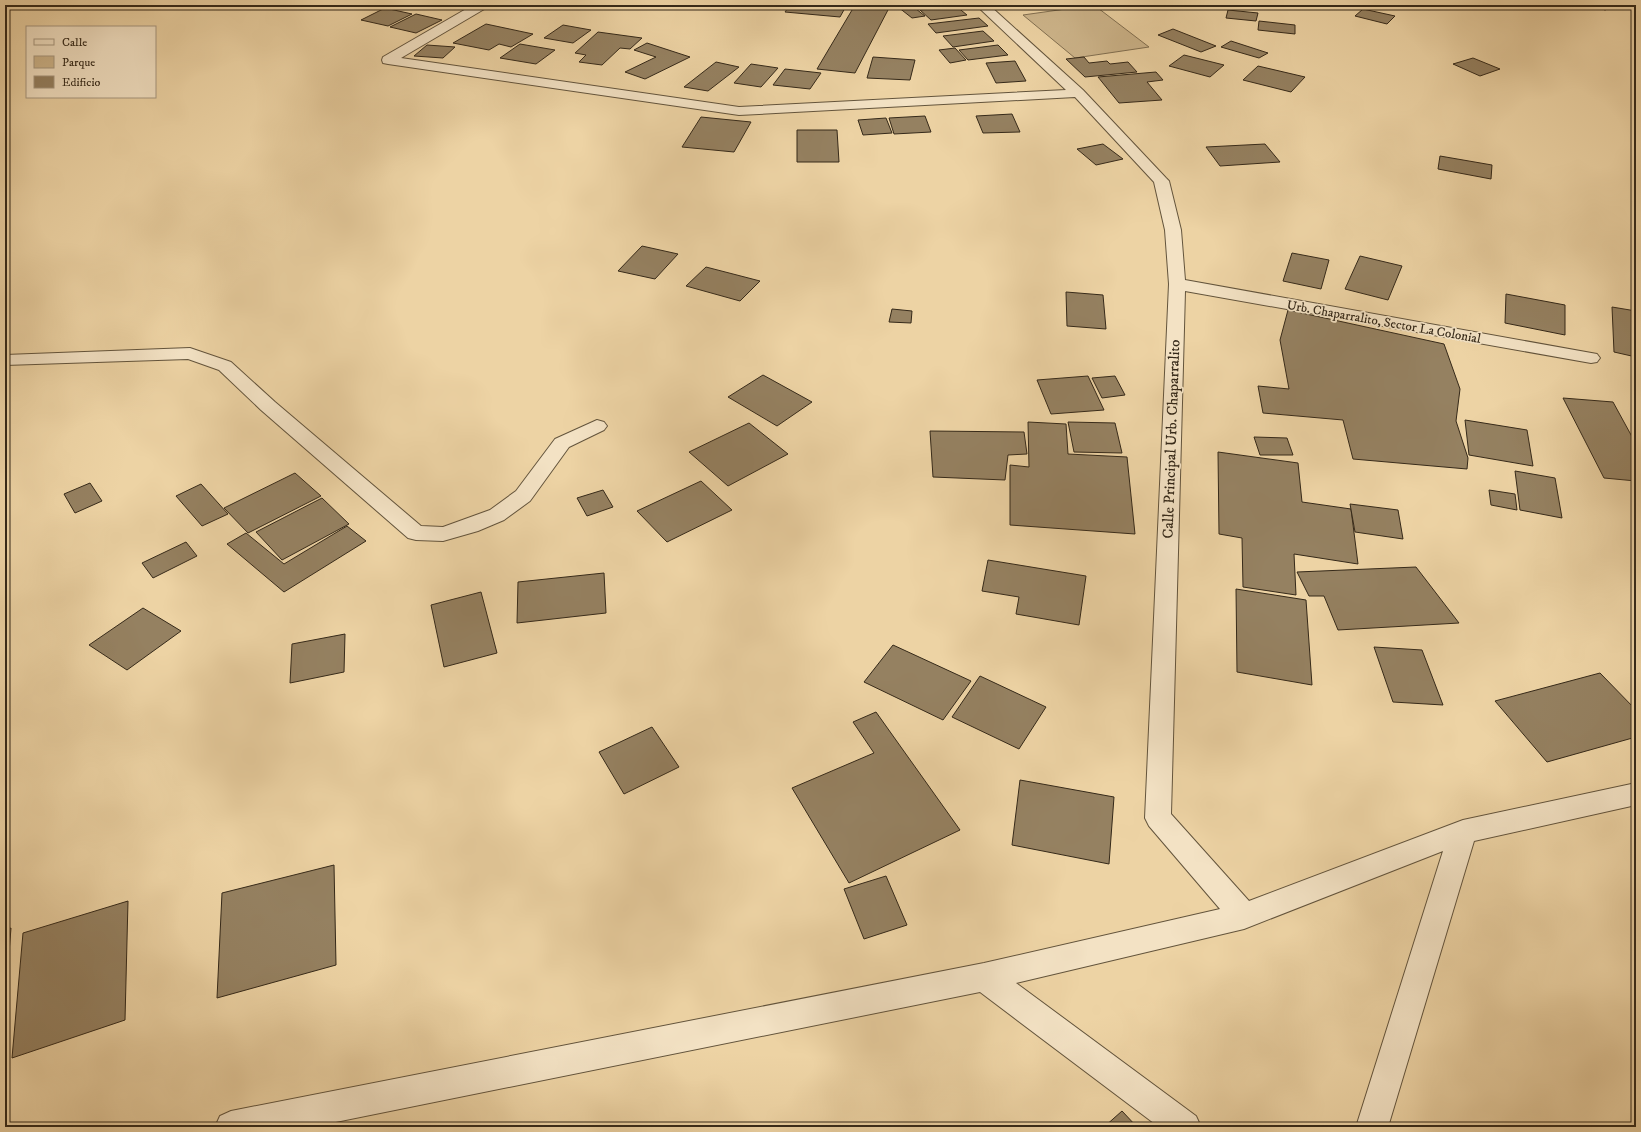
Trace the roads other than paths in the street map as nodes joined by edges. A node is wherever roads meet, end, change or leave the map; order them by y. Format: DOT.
graph roads {
  1 [pos="482,5"];
  2 [pos="982,5"];
  3 [pos="1078,93"];
  4 [pos="1177,284"];
  5 [pos="1591,358"];
  6 [pos="5,360"];
  7 [pos="597,426"];
  8 [pos="1636,794"];
  9 [pos="1463,832"];
  10 [pos="1244,916"];
  11 [pos="984,978"];
  12 [pos="231,1127"];
  13 [pos="1185,1127"];
  14 [pos="1372,1127"];
  1 -- 3 [label="street"];
  2 -- 3 [label="street, Calle Principal Urb. Chaparralito"];
  3 -- 4 [label="street, Calle Principal Urb. Chaparralito"];
  4 -- 5 [label="street, Urb. Chaparralito, Sector La Colonial"];
  4 -- 10 [label="street, Calle Principal Urb. Chaparralito"];
  6 -- 7 [label="street"];
  8 -- 9 [label="street"];
  9 -- 10 [label="street"];
  9 -- 14 [label="street"];
  10 -- 11 [label="street"];
  11 -- 12 [label="street"];
  11 -- 13 [label="street"];
}
